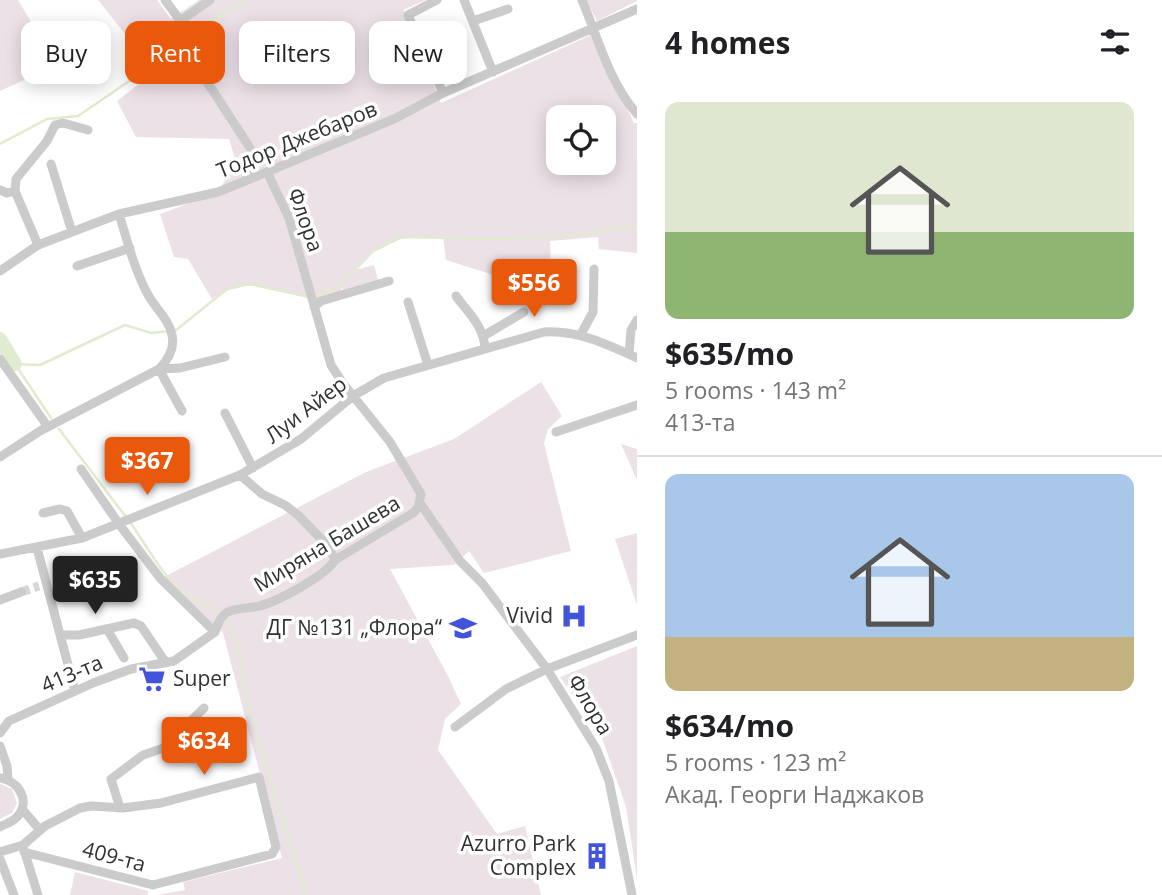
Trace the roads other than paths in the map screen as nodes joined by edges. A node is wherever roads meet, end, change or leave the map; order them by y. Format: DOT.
graph roads {
  1 [pos="165,0"];
  2 [pos="210,0"];
  3 [pos="438,0"];
  4 [pos="464,0"];
  5 [pos="582,0"];
  6 [pos="508,9"];
  7 [pos="637,9"];
  8 [pos="180,21"];
  9 [pos="182,21"];
  10 [pos="473,21"];
  11 [pos="593,28"];
  12 [pos="493,72"];
  13 [pos="208,84"];
  14 [pos="443,93"];
  15 [pos="637,114"];
  16 [pos="88,130"];
  17 [pos="51,164"];
  18 [pos="267,172"];
  19 [pos="245,181"];
  20 [pos="7,191"];
  21 [pos="119,215"];
  22 [pos="72,232"];
  23 [pos="38,246"];
  24 [pos="130,248"];
  25 [pos="77,266"];
  26 [pos="594,269"];
  27 [pos="0,271"];
  28 [pos="389,281"];
  29 [pos="456,296"];
  30 [pos="408,302"];
  31 [pos="314,307"];
  32 [pos="524,312"];
  33 [pos="637,320"];
  34 [pos="581,334"];
  35 [pos="485,335"];
  36 [pos="485,349"];
  37 [pos="633,356"];
  38 [pos="225,357"];
  39 [pos="0,361"];
  40 [pos="428,365"];
  41 [pos="159,369"];
  42 [pos="353,396"];
  43 [pos="637,405"];
  44 [pos="182,411"];
  45 [pos="225,413"];
  46 [pos="48,427"];
  47 [pos="556,432"];
  48 [pos="0,457"];
  49 [pos="253,468"];
  50 [pos="81,469"];
  51 [pos="240,475"];
  52 [pos="420,503"];
  53 [pos="43,513"];
  54 [pos="125,522"];
  55 [pos="82,538"];
  56 [pos="37,548"];
  57 [pos="0,554"];
  58 [pos="335,560"];
  59 [pos="21,592"];
  60 [pos="0,600"];
  61 [pos="216,628"];
  62 [pos="107,629"];
  63 [pos="61,635"];
  64 [pos="637,635"];
  65 [pos="124,658"];
  66 [pos="166,663"];
  67 [pos="547,668"];
  68 [pos="75,691"];
  69 [pos="204,708"];
  70 [pos="455,727"];
  71 [pos="0,733"];
  72 [pos="0,746"];
  73 [pos="4,779"];
  74 [pos="22,808"];
  75 [pos="120,808"];
  76 [pos="0,827"];
  77 [pos="40,830"];
  78 [pos="24,849"];
  79 [pos="0,852"];
  80 [pos="0,859"];
  81 [pos="14,895"];
  82 [pos="38,895"];
  83 [pos="632,895"];
  1 -- 8 [label="street"];
  2 -- 9 [label="street"];
  3 -- 14 [label="street"];
  4 -- 10 [label="street"];
  5 -- 11 [label="street"];
  6 -- 10 [label="street"];
  7 -- 11 [label="street, Тодор Джебаров"];
  10 -- 12 [label="street"];
  11 -- 12 [label="street, Тодор Джебаров"];
  11 -- 15 [label="street"];
  12 -- 14 [label="street, Тодор Джебаров"];
  13 -- 19 [label="street"];
  14 -- 18 [label="street, Тодор Джебаров"];
  16 -- 20 [label="street"];
  17 -- 22 [label="street"];
  18 -- 19 [label="street, Тодор Джебаров"];
  18 -- 31 [label="street, Флора"];
  19 -- 21 [label="street, Тодор Джебаров"];
  20 -- 23 [label="street"];
  21 -- 22 [label="street, Тодор Джебаров"];
  21 -- 24 [label="street"];
  22 -- 23 [label="street, Тодор Джебаров"];
  23 -- 27 [label="street, Тодор Джебаров"];
  24 -- 25 [label="street"];
  24 -- 41 [label="street"];
  26 -- 34 [label="street"];
  28 -- 31 [label="street"];
  29 -- 35 [label="street"];
  30 -- 40 [label="street"];
  31 -- 42 [label="street, Флора"];
  32 -- 35 [label="street"];
  33 -- 37 [label="street"];
  34 -- 36 [label="street, Луи Айер"];
  34 -- 37 [label="street, Луи Айер"];
  35 -- 36 [label="street"];
  36 -- 40 [label="street, Луи Айер"];
  38 -- 41 [label="street"];
  39 -- 46 [label="street"];
  40 -- 42 [label="street, Луи Айер"];
  41 -- 44 [label="street"];
  41 -- 46 [label="street"];
  42 -- 49 [label="street, Луи Айер"];
  42 -- 52 [label="street, Миряна Башева"];
  43 -- 47 [label="street"];
  45 -- 49 [label="street"];
  46 -- 48 [label="street"];
  49 -- 51 [label="street, Луи Айер"];
  50 -- 54 [label="street"];
  51 -- 54 [label="street, Луи Айер"];
  51 -- 58 [label="street"];
  52 -- 58 [label="street, Миряна Башева"];
  52 -- 67 [label="street, Флора"];
  53 -- 55 [label="street"];
  54 -- 55 [label="street, Луи Айер"];
  54 -- 61 [label="street"];
  55 -- 56 [label="street, Луи Айер"];
  56 -- 57 [label="street, Луи Айер"];
  56 -- 63 [label="street"];
  58 -- 61 [label="street, Миряна Башева"];
  59 -- 60 [label="street"];
  61 -- 66 [label="street, 413-та"];
  62 -- 63 [label="street, 413-та"];
  62 -- 65 [label="street"];
  62 -- 66 [label="street, 413-та"];
  63 -- 68 [label="street"];
  64 -- 67 [label="street"];
  66 -- 68 [label="street, 413-та"];
  67 -- 70 [label="street"];
  67 -- 83 [label="street, Флора"];
  68 -- 71 [label="street, 413-та"];
  69 -- 75 [label="street"];
  72 -- 73 [label="street"];
  73 -- 74 [label="street"];
  74 -- 76 [label="street"];
  74 -- 77 [label="street"];
  75 -- 77 [label="street"];
  75 -- 78 [label="street, 409-та"];
  77 -- 78 [label="street"];
  78 -- 79 [label="street"];
  78 -- 82 [label="street"];
  80 -- 81 [label="street"];
}
